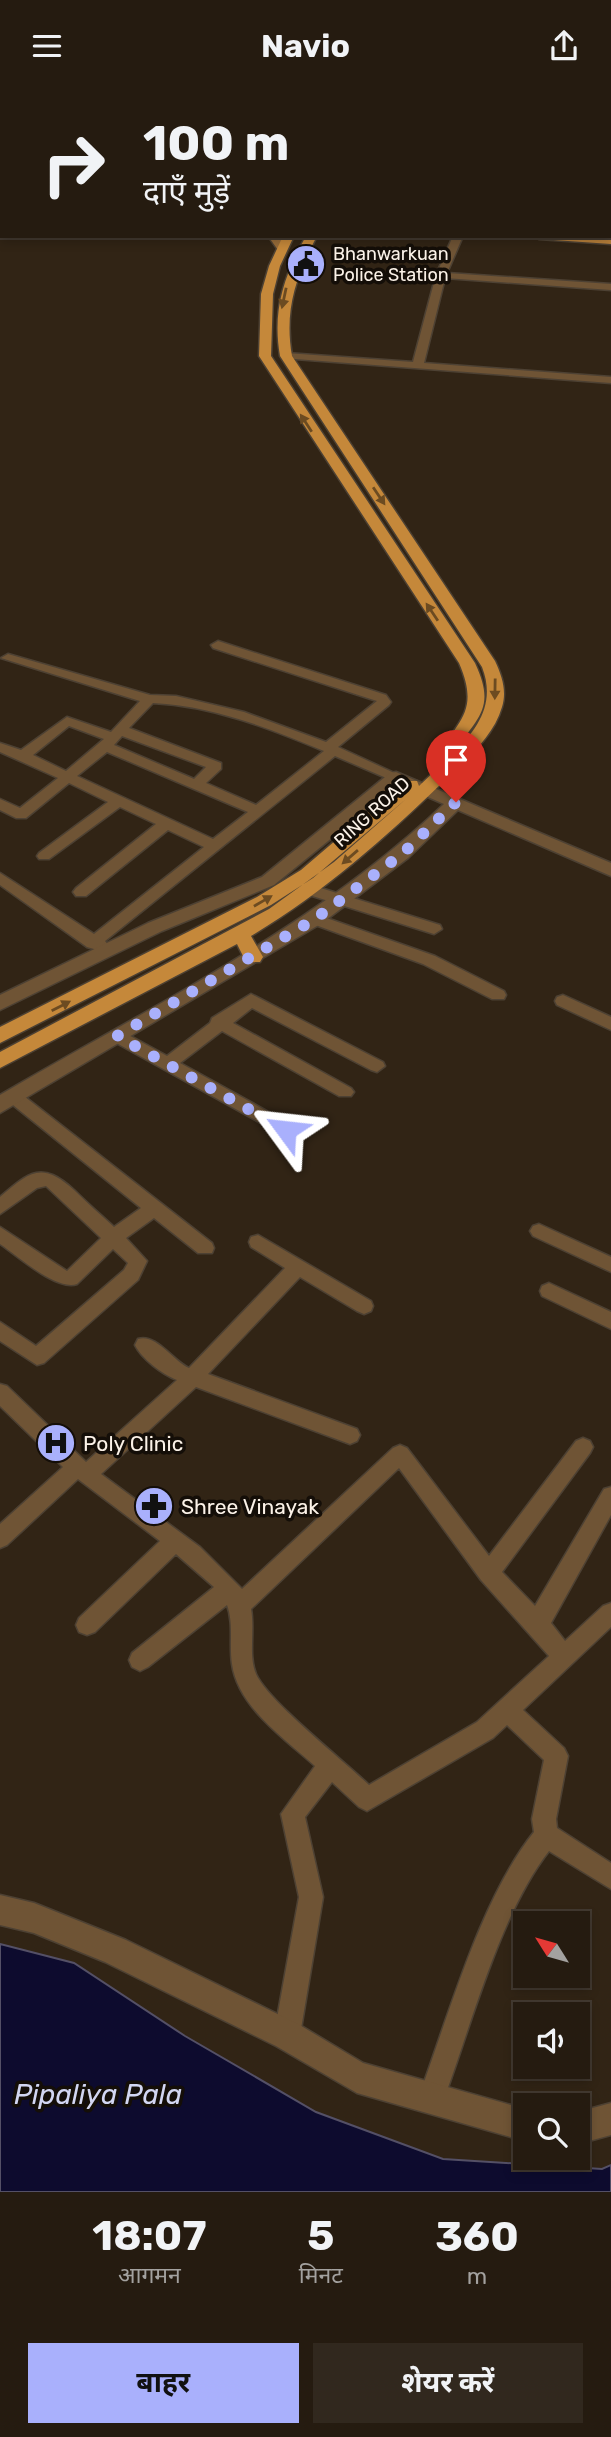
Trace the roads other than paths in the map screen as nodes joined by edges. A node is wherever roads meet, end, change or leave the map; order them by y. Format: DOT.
graph roads {
  1 [pos="457,238"];
  2 [pos="313,239"];
  3 [pos="281,240"];
  4 [pos="442,275"];
  5 [pos="611,287"];
  6 [pos="286,356"];
  7 [pos="418,365"];
  8 [pos="611,380"];
  9 [pos="218,645"];
  10 [pos="3,660"];
  11 [pos="149,699"];
  12 [pos="113,738"];
  13 [pos="0,747"];
  14 [pos="332,749"];
  15 [pos="23,756"];
  16 [pos="70,776"];
  17 [pos="411,783"];
  18 [pos="197,784"];
  19 [pos="120,800"];
  20 [pos="456,802"];
  21 [pos="0,804"];
  22 [pos="256,810"];
  23 [pos="168,822"];
  24 [pos="213,845"];
  25 [pos="44,856"];
  26 [pos="611,870"];
  27 [pos="2,882"];
  28 [pos="311,890"];
  29 [pos="81,892"];
  30 [pos="342,898"];
  31 [pos="315,919"];
  32 [pos="433,929"];
  33 [pos="240,932"];
  34 [pos="100,946"];
  35 [pos="253,957"];
  36 [pos="498,995"];
  37 [pos="563,1001"];
  38 [pos="0,1003"];
  39 [pos="218,1022"];
  40 [pos="611,1024"];
  41 [pos="0,1036"];
  42 [pos="117,1036"];
  43 [pos="0,1061"];
  44 [pos="169,1063"];
  45 [pos="377,1066"];
  46 [pos="345,1092"];
  47 [pos="7,1101"];
  48 [pos="286,1130"];
  49 [pos="0,1207"];
  50 [pos="154,1208"];
  51 [pos="539,1231"];
  52 [pos="0,1234"];
  53 [pos="113,1238"];
  54 [pos="258,1242"];
  55 [pos="205,1248"];
  56 [pos="611,1265"];
  57 [pos="298,1267"];
  58 [pos="549,1291"];
  59 [pos="364,1306"];
  60 [pos="611,1321"];
  61 [pos="0,1330"];
  62 [pos="145,1345"];
  63 [pos="194,1376"];
  64 [pos="0,1392"];
  65 [pos="350,1434"];
  66 [pos="583,1447"];
  67 [pos="83,1470"];
  68 [pos="611,1496"];
  69 [pos="0,1538"];
  70 [pos="175,1541"];
  71 [pos="489,1573"];
  72 [pos="235,1596"];
  73 [pos="611,1613"];
  74 [pos="87,1625"];
  75 [pos="539,1625"];
  76 [pos="564,1657"];
  77 [pos="140,1660"];
  78 [pos="508,1711"];
  79 [pos="331,1765"];
  80 [pos="546,1835"];
  81 [pos="611,1877"];
  82 [pos="0,1910"];
  83 [pos="286,2035"];
  84 [pos="432,2096"];
  85 [pos="611,2119"];
  86 [pos="513,2122"];
  87 [pos="590,2125"];
  1 -- 4 [label="street"];
  2 -- 6 [label="highway, RING ROAD, one-way"];
  17 -- 3 [label="highway, RING ROAD, one-way"];
  4 -- 5 [label="street"];
  4 -- 7 [label="street"];
  6 -- 7 [label="street"];
  6 -- 17 [label="highway, RING ROAD, one-way"];
  7 -- 8 [label="street"];
  9 -- 14 [label="street"];
  10 -- 11 [label="street"];
  11 -- 12 [label="street"];
  11 -- 14 [label="street"];
  12 -- 15 [label="street"];
  12 -- 16 [label="street"];
  12 -- 18 [label="street"];
  12 -- 18 [label="street"];
  13 -- 15 [label="street"];
  14 -- 17 [label="street"];
  14 -- 22 [label="street"];
  15 -- 16 [label="street"];
  16 -- 19 [label="street"];
  16 -- 21 [label="street"];
  17 -- 20 [label="street"];
  17 -- 28 [label="highway, RING ROAD, one-way"];
  17 -- 34 [label="street"];
  41 -- 17 [label="highway, RING ROAD, one-way"];
  18 -- 22 [label="street"];
  19 -- 23 [label="street"];
  19 -- 25 [label="street"];
  20 -- 26 [label="street"];
  20 -- 30 [label="street"];
  22 -- 24 [label="street"];
  23 -- 24 [label="street"];
  23 -- 29 [label="street"];
  24 -- 34 [label="street"];
  27 -- 34 [label="street"];
  28 -- 30 [label="street"];
  28 -- 33 [label="highway, RING ROAD"];
  30 -- 31 [label="street"];
  30 -- 32 [label="street"];
  31 -- 35 [label="street"];
  31 -- 36 [label="street"];
  33 -- 35 [label="highway"];
  33 -- 43 [label="highway, RING ROAD"];
  34 -- 38 [label="street"];
  35 -- 42 [label="street"];
  37 -- 40 [label="street"];
  39 -- 44 [label="street"];
  39 -- 45 [label="street"];
  39 -- 46 [label="street"];
  42 -- 44 [label="street"];
  42 -- 47 [label="street"];
  44 -- 48 [label="street"];
  47 -- 50 [label="street"];
  49 -- 53 [label="street"];
  50 -- 53 [label="street"];
  50 -- 55 [label="street"];
  51 -- 56 [label="street"];
  52 -- 53 [label="street"];
  53 -- 61 [label="street"];
  54 -- 57 [label="street"];
  57 -- 59 [label="street"];
  57 -- 63 [label="street"];
  58 -- 60 [label="street"];
  62 -- 63 [label="street"];
  63 -- 65 [label="street"];
  63 -- 67 [label="street"];
  64 -- 67 [label="street"];
  66 -- 71 [label="street"];
  67 -- 69 [label="street"];
  67 -- 70 [label="street"];
  68 -- 75 [label="street"];
  70 -- 72 [label="street"];
  70 -- 74 [label="street"];
  71 -- 72 [label="street"];
  71 -- 75 [label="street"];
  72 -- 77 [label="street"];
  72 -- 79 [label="street"];
  73 -- 76 [label="street"];
  75 -- 76 [label="street"];
  76 -- 78 [label="street"];
  78 -- 79 [label="street"];
  78 -- 80 [label="street"];
  79 -- 83 [label="street"];
  80 -- 81 [label="street"];
  80 -- 84 [label="street"];
  82 -- 83 [label="street"];
  83 -- 84 [label="street"];
  84 -- 86 [label="street"];
  85 -- 87 [label="street"];
}
